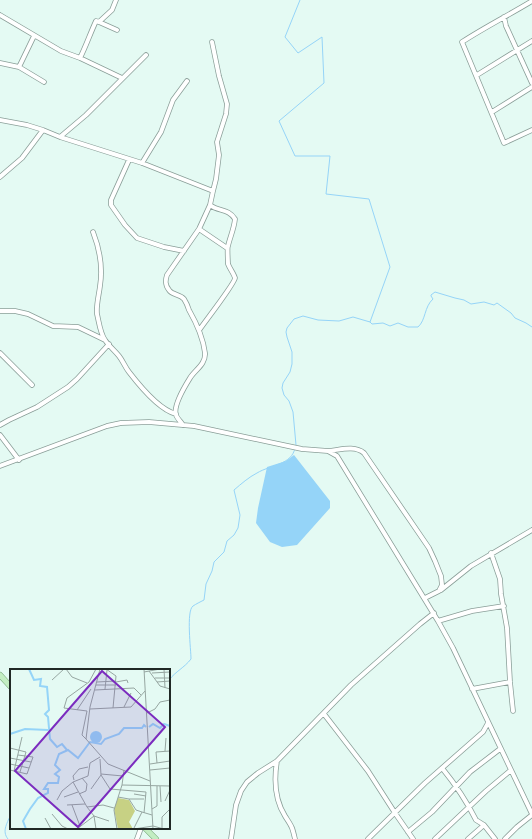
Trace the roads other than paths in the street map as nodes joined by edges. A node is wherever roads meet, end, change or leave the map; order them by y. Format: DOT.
graph roads {
  1 [pos="116,0"];
  2 [pos="532,1"];
  3 [pos="0,14"];
  4 [pos="502,18"];
  5 [pos="99,22"];
  6 [pos="117,30"];
  7 [pos="34,36"];
  8 [pos="532,41"];
  9 [pos="212,42"];
  10 [pos="517,50"];
  11 [pos="146,55"];
  12 [pos="80,58"];
  13 [pos="0,63"];
  14 [pos="19,67"];
  15 [pos="476,75"];
  16 [pos="122,78"];
  17 [pos="188,81"];
  18 [pos="44,82"];
  19 [pos="532,83"];
  20 [pos="532,87"];
  21 [pos="506,102"];
  22 [pos="489,104"];
  23 [pos="492,112"];
  24 [pos="0,120"];
  25 [pos="43,130"];
  26 [pos="532,130"];
  27 [pos="60,137"];
  28 [pos="129,160"];
  29 [pos="142,163"];
  30 [pos="0,176"];
  31 [pos="213,191"];
  32 [pos="210,205"];
  33 [pos="199,229"];
  34 [pos="93,232"];
  35 [pos="227,248"];
  36 [pos="184,251"];
  37 [pos="0,311"];
  38 [pos="200,329"];
  39 [pos="105,340"];
  40 [pos="109,344"];
  41 [pos="0,353"];
  42 [pos="32,385"];
  43 [pos="176,414"];
  44 [pos="0,425"];
  45 [pos="183,425"];
  46 [pos="0,435"];
  47 [pos="328,451"];
  48 [pos="19,460"];
  49 [pos="0,466"];
  50 [pos="532,530"];
  51 [pos="491,553"];
  52 [pos="439,591"];
  53 [pos="425,598"];
  54 [pos="504,606"];
  55 [pos="434,614"];
  56 [pos="438,621"];
  57 [pos="0,675"];
  58 [pos="510,682"];
  59 [pos="10,686"];
  60 [pos="472,689"];
  61 [pos="513,711"];
  62 [pos="324,714"];
  63 [pos="488,723"];
  64 [pos="500,749"];
  65 [pos="278,761"];
  66 [pos="442,768"];
  67 [pos="512,770"];
  68 [pos="456,786"];
  69 [pos="470,807"];
  70 [pos="395,813"];
  71 [pos="532,814"];
  72 [pos="484,825"];
  73 [pos="141,829"];
  74 [pos="146,829"];
  75 [pos="408,832"];
  76 [pos="137,839"];
  77 [pos="156,839"];
  78 [pos="231,839"];
  79 [pos="295,839"];
  80 [pos="368,839"];
  81 [pos="414,839"];
  82 [pos="435,839"];
  83 [pos="468,839"];
  84 [pos="495,839"];
  85 [pos="505,839"];
  1 -- 5 [label="street"];
  2 -- 4 [label="street"];
  3 -- 7 [label="street"];
  4 -- 10 [label="street"];
  4 -- 15 [label="street"];
  5 -- 6 [label="street"];
  5 -- 12 [label="street"];
  7 -- 12 [label="street"];
  7 -- 14 [label="street"];
  8 -- 10 [label="street"];
  9 -- 31 [label="street"];
  10 -- 15 [label="street"];
  10 -- 19 [label="street"];
  11 -- 16 [label="street"];
  12 -- 16 [label="street"];
  13 -- 14 [label="street"];
  14 -- 18 [label="street"];
  15 -- 22 [label="street"];
  16 -- 27 [label="street"];
  17 -- 29 [label="street"];
  20 -- 21 [label="street"];
  21 -- 22 [label="street"];
  21 -- 23 [label="street"];
  22 -- 23 [label="street"];
  23 -- 26 [label="street"];
  24 -- 25 [label="street"];
  25 -- 27 [label="street"];
  25 -- 30 [label="street"];
  27 -- 28 [label="street"];
  28 -- 29 [label="street"];
  28 -- 36 [label="street"];
  29 -- 31 [label="street"];
  31 -- 32 [label="street"];
  32 -- 33 [label="street"];
  32 -- 35 [label="street"];
  33 -- 35 [label="street"];
  33 -- 36 [label="street"];
  34 -- 39 [label="street"];
  35 -- 38 [label="street"];
  36 -- 38 [label="street"];
  37 -- 39 [label="street"];
  38 -- 43 [label="street"];
  39 -- 40 [label="street"];
  40 -- 43 [label="street"];
  40 -- 44 [label="street"];
  41 -- 42 [label="street"];
  43 -- 45 [label="street"];
  45 -- 47 [label="street"];
  45 -- 48 [label="street"];
  46 -- 48 [label="street"];
  47 -- 52 [label="street"];
  47 -- 53 [label="street"];
  48 -- 49 [label="street"];
  50 -- 51 [label="street"];
  51 -- 52 [label="street"];
  51 -- 54 [label="street"];
  52 -- 53 [label="street"];
  53 -- 55 [label="street"];
  54 -- 56 [label="street"];
  54 -- 58 [label="street"];
  55 -- 56 [label="street"];
  55 -- 62 [label="street"];
  56 -- 60 [label="street"];
  57 -- 59 [label="main road"];
  58 -- 60 [label="street"];
  58 -- 61 [label="street"];
  60 -- 63 [label="street"];
  62 -- 65 [label="street"];
  62 -- 70 [label="street"];
  63 -- 64 [label="street"];
  63 -- 66 [label="street"];
  64 -- 67 [label="street"];
  64 -- 68 [label="street"];
  65 -- 78 [label="street"];
  65 -- 79 [label="street"];
  66 -- 68 [label="street"];
  66 -- 70 [label="street"];
  67 -- 69 [label="street"];
  67 -- 71 [label="street"];
  68 -- 69 [label="street"];
  68 -- 75 [label="street"];
  69 -- 72 [label="street"];
  69 -- 82 [label="street"];
  70 -- 75 [label="street"];
  70 -- 80 [label="street"];
  71 -- 85 [label="street"];
  72 -- 83 [label="street"];
  72 -- 84 [label="street"];
  73 -- 76 [label="street"];
  74 -- 77 [label="main road"];
  75 -- 81 [label="street"];
}
